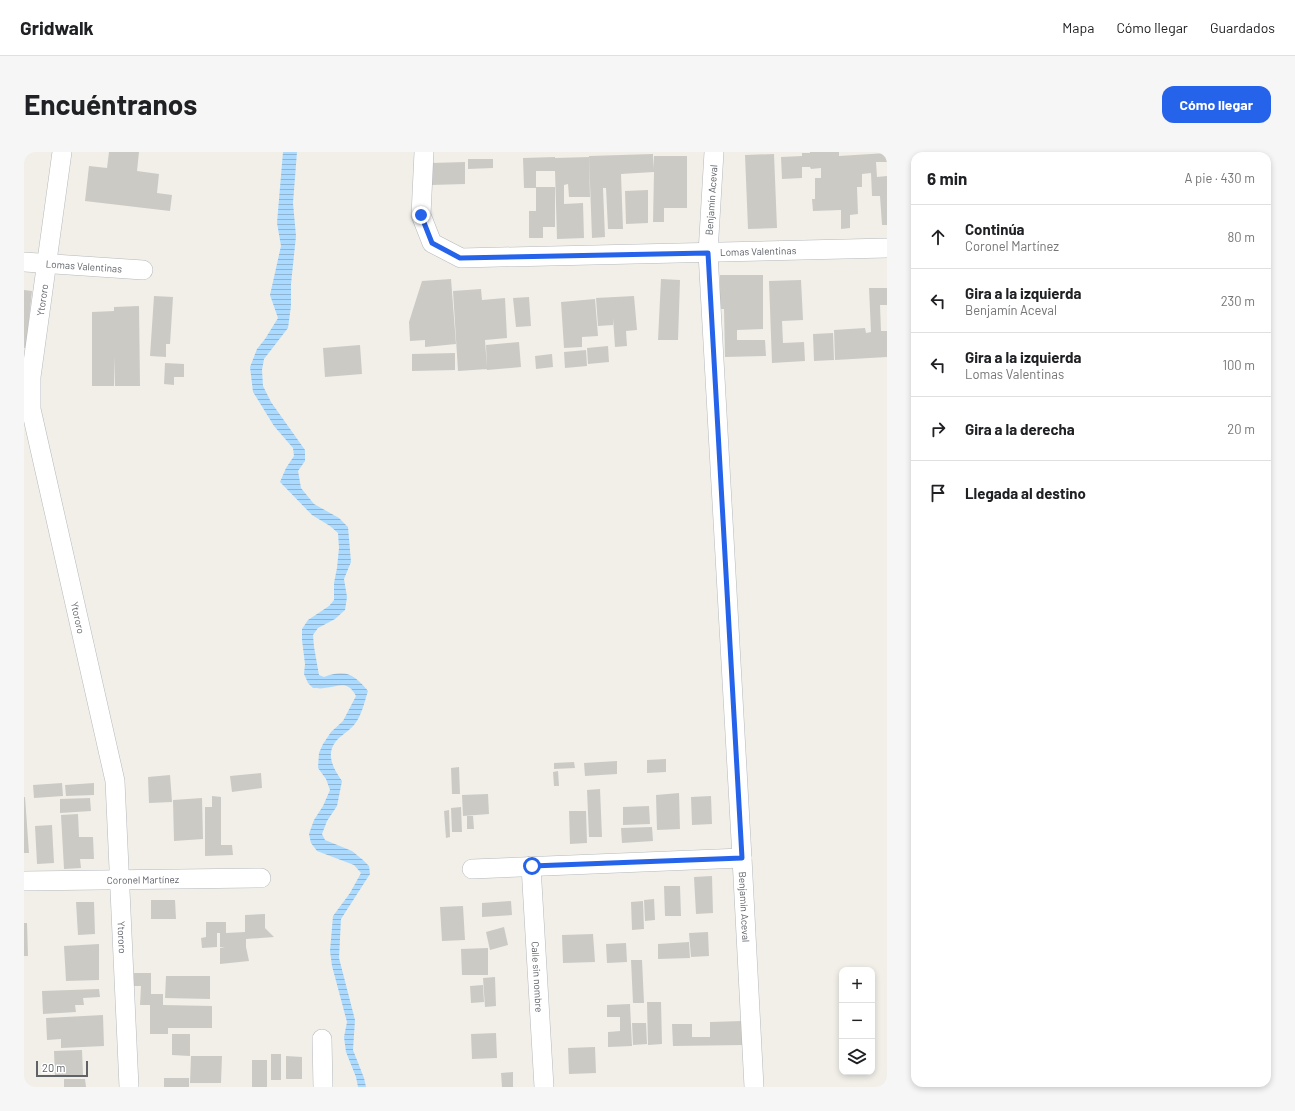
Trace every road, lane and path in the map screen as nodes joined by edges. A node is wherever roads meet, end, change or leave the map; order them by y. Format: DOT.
graph roads {
  1 [pos="62,152"];
  2 [pos="424,152"];
  3 [pos="714,152"];
  4 [pos="887,248"];
  5 [pos="708,253"];
  6 [pos="24,262"];
  7 [pos="47,263"];
  8 [pos="143,270"];
  9 [pos="742,858"];
  10 [pos="532,866"];
  11 [pos="472,869"];
  12 [pos="261,878"];
  13 [pos="120,880"];
  14 [pos="24,881"];
  15 [pos="322,1039"];
  16 [pos="129,1087"];
  17 [pos="323,1087"];
  18 [pos="544,1087"];
  19 [pos="754,1087"];
  1 -- 7 [label="street, Ytororo"];
  2 -- 5 [label="street, Lomas Valentinas"];
  3 -- 5 [label="street, Benjamín Aceval"];
  4 -- 5 [label="street, Lomas Valentinas"];
  5 -- 9 [label="street, Benjamín Aceval"];
  6 -- 7 [label="street, Lomas Valentinas"];
  7 -- 8 [label="street, Lomas Valentinas"];
  7 -- 13 [label="street, Ytororo"];
  9 -- 10 [label="street"];
  9 -- 19 [label="street, Benjamín Aceval"];
  10 -- 11 [label="street"];
  10 -- 18 [label="street, Calle sin nombre"];
  12 -- 13 [label="street, Coronel Martínez"];
  13 -- 14 [label="street, Coronel Martínez"];
  13 -- 16 [label="street, Ytororo"];
  15 -- 17 [label="street"];
}
